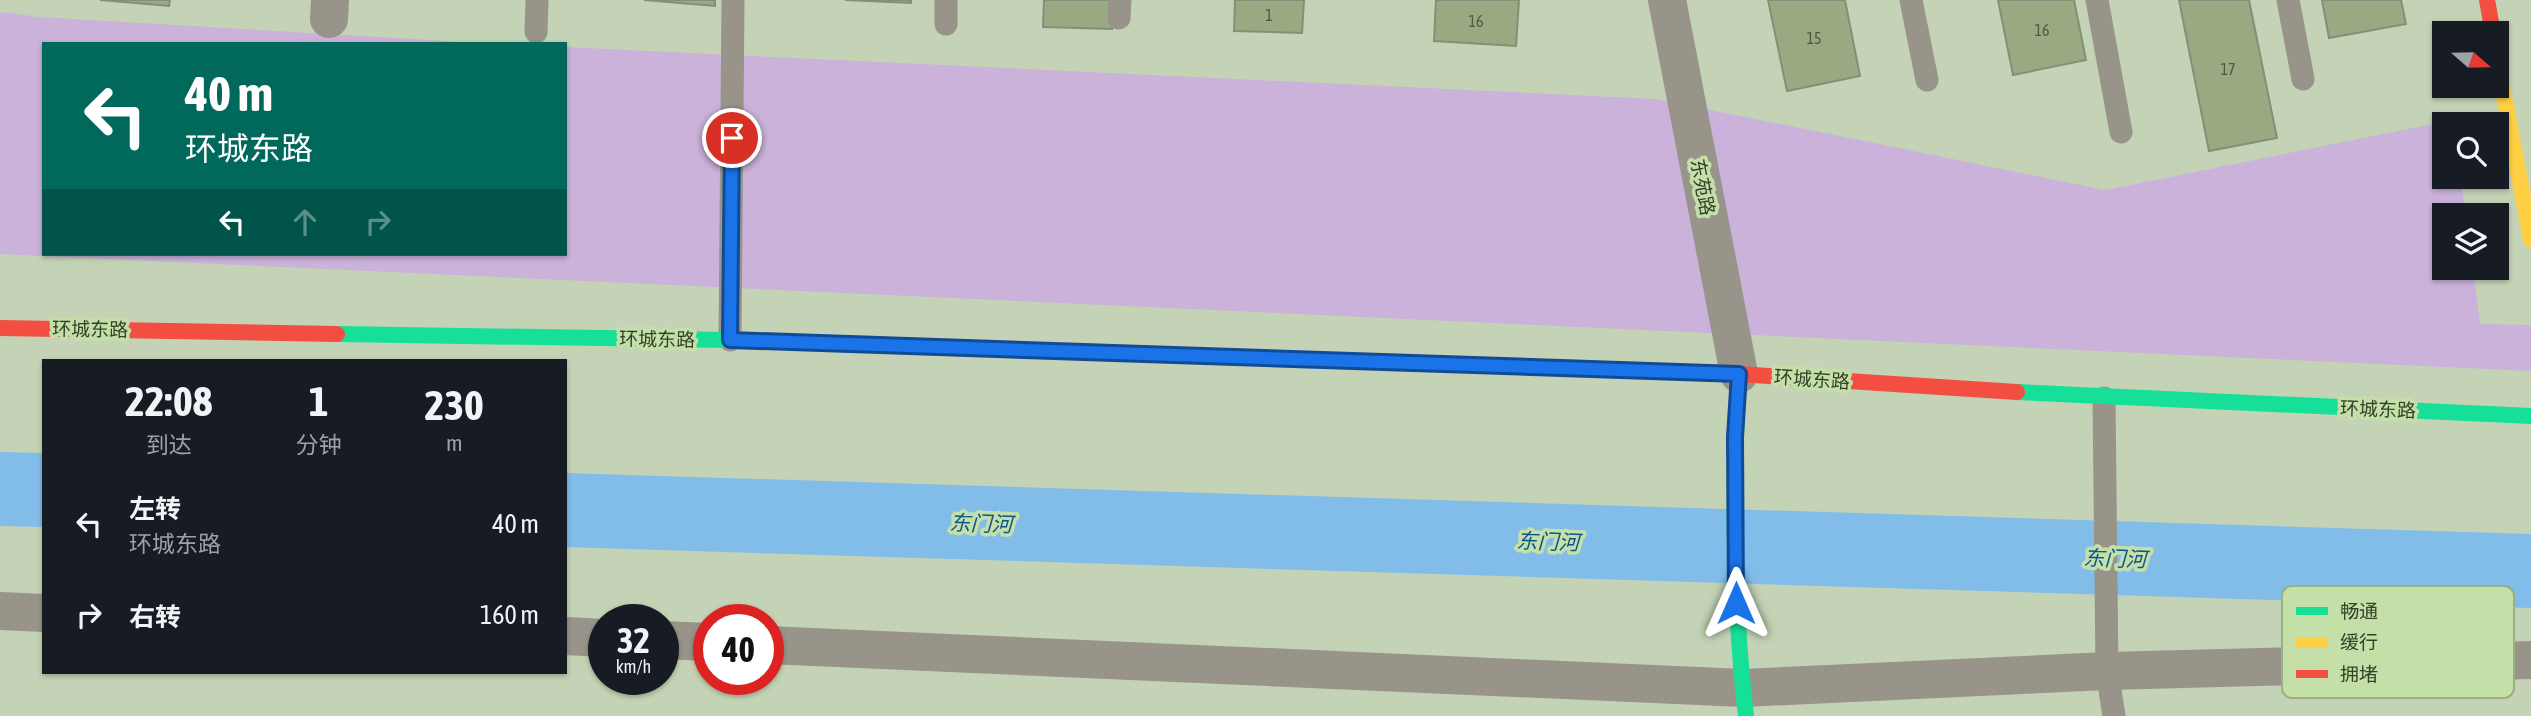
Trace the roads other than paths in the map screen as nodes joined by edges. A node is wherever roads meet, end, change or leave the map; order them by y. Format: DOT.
graph roads {
  1 [pos="537,0"];
  2 [pos="733,0"];
  3 [pos="947,0"];
  4 [pos="1667,0"];
  5 [pos="1911,0"];
  6 [pos="2097,0"];
  7 [pos="2288,0"];
  8 [pos="2487,0"];
  9 [pos="2491,21"];
  10 [pos="946,24"];
  11 [pos="536,33"];
  12 [pos="2303,79"];
  13 [pos="1927,80"];
  14 [pos="2504,98"];
  15 [pos="2121,132"];
  16 [pos="2531,240"];
  17 [pos="0,328"];
  18 [pos="730,340"];
  19 [pos="1739,374"];
  20 [pos="2104,398"];
  21 [pos="2531,416"];
  22 [pos="0,611"];
  23 [pos="42,613"];
  24 [pos="567,636"];
  25 [pos="588,637"];
  26 [pos="784,646"];
  27 [pos="2282,666"];
  28 [pos="2107,671"];
  29 [pos="1744,702"];
  30 [pos="2115,716"];
  1 -- 11 [label="lane"];
  2 -- 18 [label="lane"];
  3 -- 10 [label="lane"];
  4 -- 19 [label="street, 东苑路"];
  5 -- 13 [label="lane"];
  6 -- 15 [label="lane"];
  7 -- 12 [label="lane"];
  8 -- 9 [label="main road"];
  14 -- 16 [label="main road"];
  17 -- 18 [label="main road, 环城东路"];
  18 -- 19 [label="main road, 环城东路"];
  19 -- 20 [label="main road, 环城东路"];
  19 -- 29 [label="main road"];
  20 -- 21 [label="main road, 环城东路"];
  20 -- 28 [label="lane"];
  22 -- 23 [label="street"];
  24 -- 25 [label="street"];
  26 -- 29 [label="street"];
  27 -- 28 [label="street"];
  28 -- 29 [label="street"];
  28 -- 30 [label="lane"];
}
